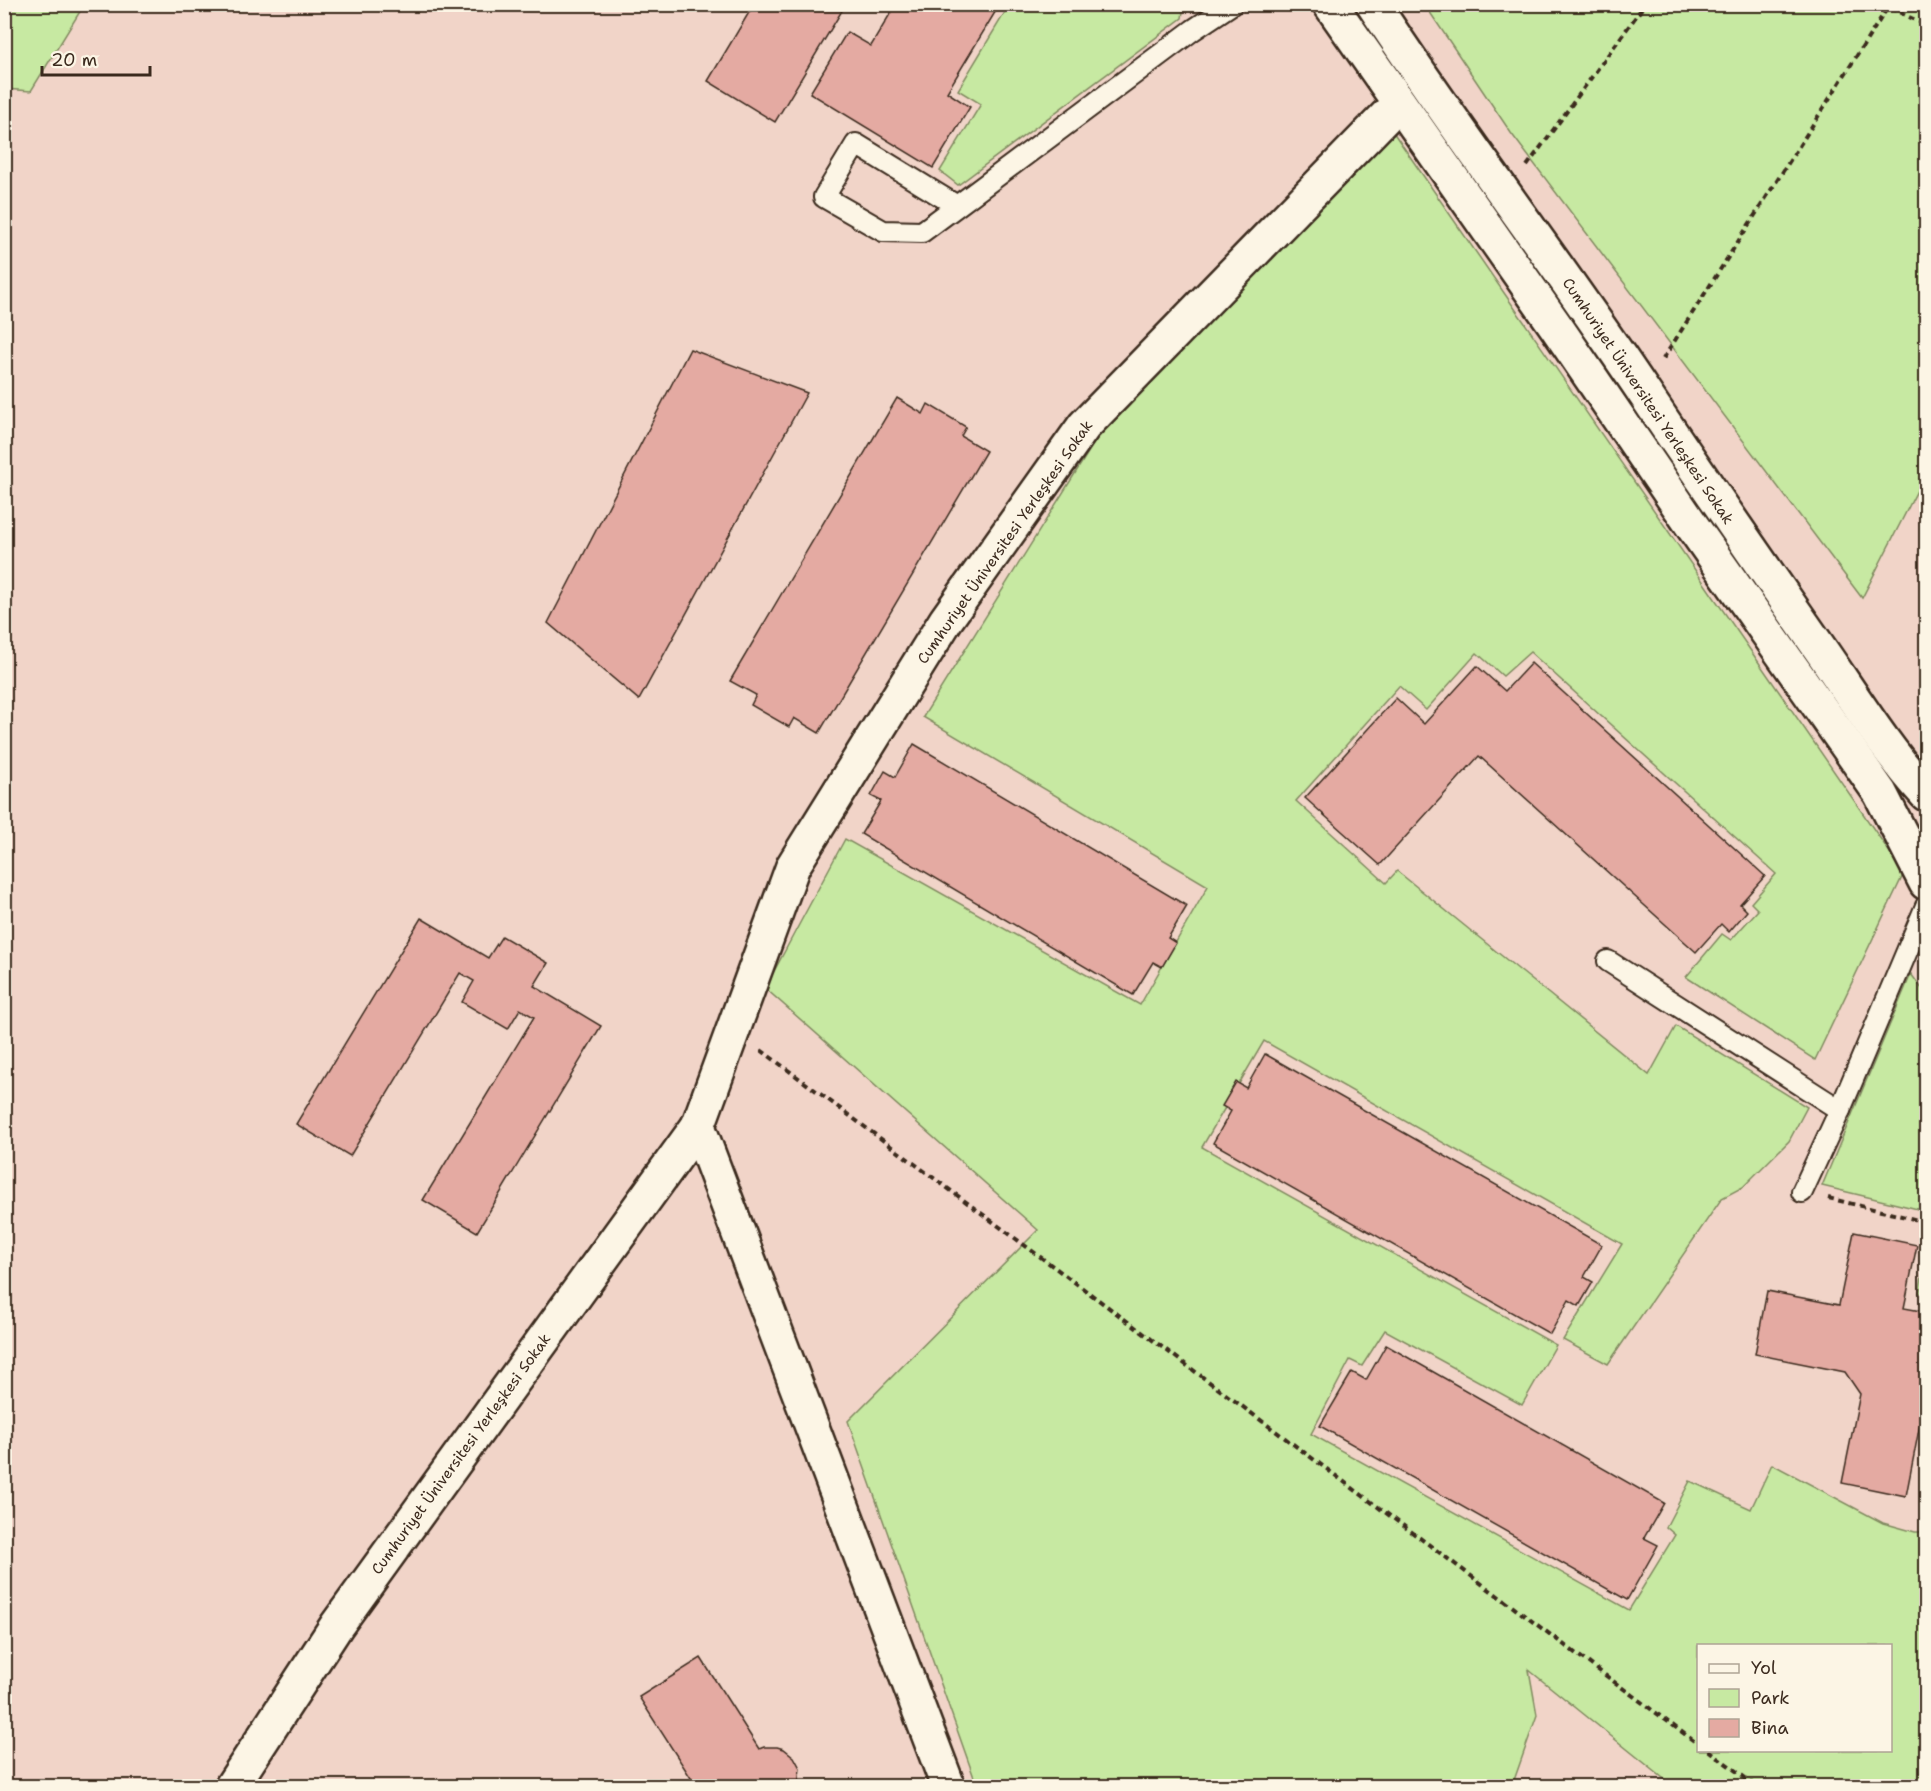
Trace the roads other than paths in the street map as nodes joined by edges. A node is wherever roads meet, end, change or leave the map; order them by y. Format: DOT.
graph roads {
  1 [pos="1232,4"];
  2 [pos="1330,4"];
  3 [pos="1373,4"];
  4 [pos="1399,103"];
  5 [pos="957,206"];
  6 [pos="1926,794"];
  7 [pos="1926,883"];
  8 [pos="1926,906"];
  9 [pos="1608,961"];
  10 [pos="1840,1110"];
  11 [pos="698,1126"];
  12 [pos="1803,1192"];
  13 [pos="232,1786"];
  14 [pos="948,1786"];
  1 -- 5 [label="lane"];
  2 -- 4 [label="street"];
  3 -- 6 [label="street, Cumhuriyet Üniversitesi Yerleşkesi Sokak"];
  4 -- 7 [label="street"];
  4 -- 11 [label="street, Cumhuriyet Üniversitesi Yerleşkesi Sokak"];
  5 -- 5 [label="lane"];
  8 -- 10 [label="lane"];
  9 -- 10 [label="lane"];
  10 -- 12 [label="lane"];
  11 -- 13 [label="street, Cumhuriyet Üniversitesi Yerleşkesi Sokak"];
  11 -- 14 [label="street"];
}
